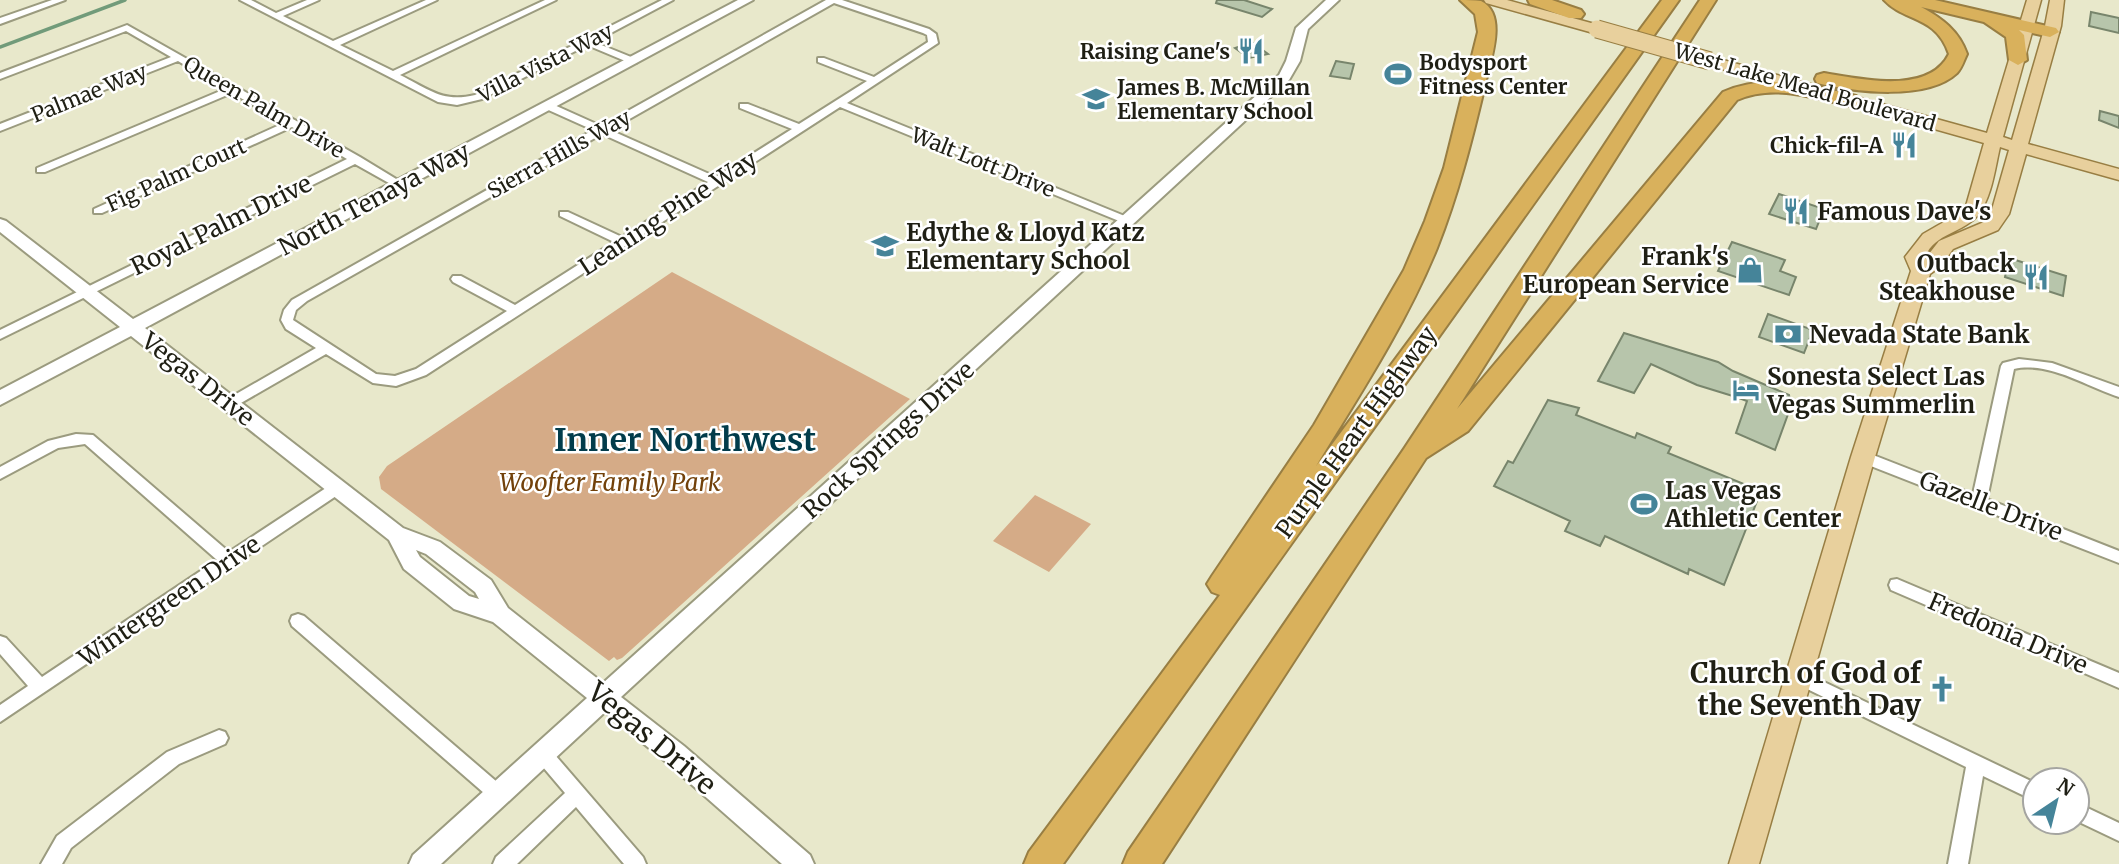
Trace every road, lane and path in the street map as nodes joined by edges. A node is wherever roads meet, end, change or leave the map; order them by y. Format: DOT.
graph roads {
  1 [pos="61,0"];
  2 [pos="244,0"];
  3 [pos="315,0"];
  4 [pos="433,0"];
  5 [pos="552,0"];
  6 [pos="669,0"];
  7 [pos="747,0"];
  8 [pos="833,0"];
  9 [pos="1332,0"];
  10 [pos="1468,0"];
  11 [pos="1491,0"];
  12 [pos="1524,0"];
  13 [pos="1536,0"];
  14 [pos="1708,0"];
  15 [pos="1724,0"];
  16 [pos="1892,0"];
  17 [pos="1913,0"];
  18 [pos="1943,0"];
  19 [pos="2034,0"];
  20 [pos="2057,0"];
  21 [pos="1669,1"];
  22 [pos="1575,14"];
  23 [pos="276,16"];
  24 [pos="1982,16"];
  25 [pos="0,21"];
  26 [pos="2027,23"];
  27 [pos="1600,25"];
  28 [pos="2051,29"];
  29 [pos="587,42"];
  30 [pos="331,45"];
  31 [pos="1713,56"];
  32 [pos="178,58"];
  33 [pos="821,60"];
  34 [pos="2018,60"];
  35 [pos="634,61"];
  36 [pos="1798,74"];
  37 [pos="393,75"];
  38 [pos="0,76"];
  39 [pos="874,80"];
  40 [pos="1655,80"];
  41 [pos="233,89"];
  42 [pos="1849,100"];
  43 [pos="838,103"];
  44 [pos="548,106"];
  45 [pos="744,106"];
  46 [pos="292,123"];
  47 [pos="0,128"];
  48 [pos="800,128"];
  49 [pos="601,131"];
  50 [pos="1995,133"];
  51 [pos="2019,140"];
  52 [pos="356,159"];
  53 [pos="2119,162"];
  54 [pos="41,170"];
  55 [pos="2119,175"];
  56 [pos="717,182"];
  57 [pos="400,185"];
  58 [pos="97,211"];
  59 [pos="564,214"];
  60 [pos="1128,221"];
  61 [pos="0,224"];
  62 [pos="623,243"];
  63 [pos="1921,271"];
  64 [pos="457,279"];
  65 [pos="86,291"];
  66 [pos="516,312"];
  67 [pos="132,328"];
  68 [pos="0,335"];
  69 [pos="326,348"];
  70 [pos="2119,392"];
  71 [pos="0,398"];
  72 [pos="229,404"];
  73 [pos="1413,456"];
  74 [pos="1863,457"];
  75 [pos="0,474"];
  76 [pos="337,488"];
  77 [pos="1979,501"];
  78 [pos="2119,556"];
  79 [pos="229,561"];
  80 [pos="1897,585"];
  81 [pos="298,621"];
  82 [pos="0,643"];
  83 [pos="1799,677"];
  84 [pos="2119,681"];
  85 [pos="40,687"];
  86 [pos="605,698"];
  87 [pos="0,714"];
  88 [pos="219,738"];
  89 [pos="543,754"];
  90 [pos="1976,764"];
  91 [pos="2021,785"];
  92 [pos="498,794"];
  93 [pos="576,794"];
  94 [pos="2091,819"];
  95 [pos="2119,832"];
  96 [pos="1052,850"];
  97 [pos="51,864"];
  98 [pos="422,864"];
  99 [pos="503,864"];
  100 [pos="636,864"];
  101 [pos="801,864"];
  102 [pos="1140,864"];
  103 [pos="1744,864"];
  104 [pos="1958,864"];
  1 -- 25 [label="street"];
  2 -- 23 [label="street"];
  3 -- 23 [label="street"];
  4 -- 30 [label="street"];
  5 -- 37 [label="street"];
  6 -- 29 [label="street, Villa Vista Way"];
  7 -- 35 [label="main road, North Tenaya Way"];
  8 -- 39 [label="street, Leaning Pine Way"];
  8 -- 49 [label="street, Sierra Hills Way"];
  9 -- 60 [label="main road, Rock Springs Drive"];
  10 -- 96 [label="highway"];
  11 -- 27 [label="main road, West Lake Mead Boulevard"];
  12 -- 22 [label="main road, West Lake Mead Boulevard"];
  13 -- 22 [label="highway"];
  14 -- 40 [label="highway"];
  15 -- 40 [label="highway"];
  16 -- 36 [label="highway"];
  17 -- 24 [label="highway"];
  18 -- 26 [label="highway"];
  19 -- 26 [label="main road"];
  20 -- 28 [label="main road"];
  21 -- 96 [label="highway, Purple Heart Highway"];
  22 -- 27 [label="main road, West Lake Mead Boulevard"];
  23 -- 30 [label="street"];
  24 -- 26 [label="highway"];
  24 -- 34 [label="highway"];
  26 -- 28 [label="highway"];
  26 -- 34 [label="main road"];
  27 -- 31 [label="main road, West Lake Mead Boulevard, bridge"];
  28 -- 51 [label="main road"];
  29 -- 35 [label="street"];
  29 -- 37 [label="street, Villa Vista Way"];
  30 -- 37 [label="street"];
  31 -- 36 [label="main road, West Lake Mead Boulevard"];
  31 -- 42 [label="main road, West Lake Mead Boulevard"];
  32 -- 38 [label="street, Queen Palm Drive"];
  32 -- 41 [label="street, Queen Palm Drive"];
  32 -- 47 [label="street, Palmae Way"];
  33 -- 39 [label="street"];
  34 -- 50 [label="main road"];
  35 -- 44 [label="main road, North Tenaya Way"];
  36 -- 50 [label="main road, West Lake Mead Boulevard"];
  39 -- 43 [label="street, Leaning Pine Way"];
  40 -- 73 [label="highway"];
  41 -- 46 [label="street, Queen Palm Drive"];
  41 -- 54 [label="street"];
  42 -- 50 [label="main road, West Lake Mead Boulevard"];
  42 -- 73 [label="highway"];
  43 -- 48 [label="street, Leaning Pine Way"];
  43 -- 60 [label="street, Walt Lott Drive"];
  44 -- 49 [label="street"];
  44 -- 57 [label="main road, North Tenaya Way"];
  45 -- 48 [label="street"];
  46 -- 52 [label="street, Queen Palm Drive"];
  46 -- 58 [label="street, Fig Palm Court"];
  48 -- 56 [label="street, Leaning Pine Way"];
  49 -- 56 [label="street"];
  49 -- 69 [label="street, Sierra Hills Way"];
  50 -- 51 [label="main road, West Lake Mead Boulevard"];
  50 -- 63 [label="main road"];
  51 -- 53 [label="main road, West Lake Mead Boulevard"];
  51 -- 55 [label="main road, West Lake Mead Boulevard"];
  51 -- 63 [label="main road"];
  52 -- 57 [label="street, Queen Palm Drive"];
  52 -- 65 [label="street, Royal Palm Drive"];
  56 -- 62 [label="street, Leaning Pine Way"];
  57 -- 67 [label="main road, North Tenaya Way"];
  59 -- 62 [label="street"];
  60 -- 86 [label="main road, Rock Springs Drive"];
  61 -- 65 [label="main road, Vegas Drive"];
  62 -- 66 [label="street, Leaning Pine Way"];
  63 -- 74 [label="main road"];
  64 -- 66 [label="street"];
  65 -- 67 [label="main road, Vegas Drive"];
  65 -- 68 [label="street, Royal Palm Drive"];
  66 -- 69 [label="street, Leaning Pine Way"];
  67 -- 71 [label="main road, North Tenaya Way"];
  67 -- 72 [label="main road, Vegas Drive"];
  69 -- 72 [label="street"];
  70 -- 77 [label="street"];
  72 -- 76 [label="main road, Vegas Drive"];
  73 -- 102 [label="highway"];
  74 -- 77 [label="street, Gazelle Drive"];
  74 -- 83 [label="main road"];
  75 -- 79 [label="street"];
  76 -- 79 [label="street, Wintergreen Drive"];
  76 -- 86 [label="main road, Vegas Drive"];
  77 -- 78 [label="street, Gazelle Drive"];
  79 -- 85 [label="street, Wintergreen Drive"];
  80 -- 84 [label="street, Fredonia Drive"];
  81 -- 92 [label="street"];
  82 -- 85 [label="street"];
  83 -- 90 [label="street"];
  83 -- 103 [label="main road"];
  85 -- 87 [label="street, Wintergreen Drive"];
  86 -- 89 [label="main road, Rock Springs Drive"];
  86 -- 101 [label="main road, Vegas Drive"];
  88 -- 97 [label="street"];
  89 -- 92 [label="main road, Rock Springs Drive"];
  89 -- 93 [label="street"];
  90 -- 91 [label="street"];
  90 -- 104 [label="street"];
  92 -- 98 [label="main road, Rock Springs Drive"];
  93 -- 99 [label="street"];
  93 -- 100 [label="street"];
  94 -- 95 [label="street"];
}
